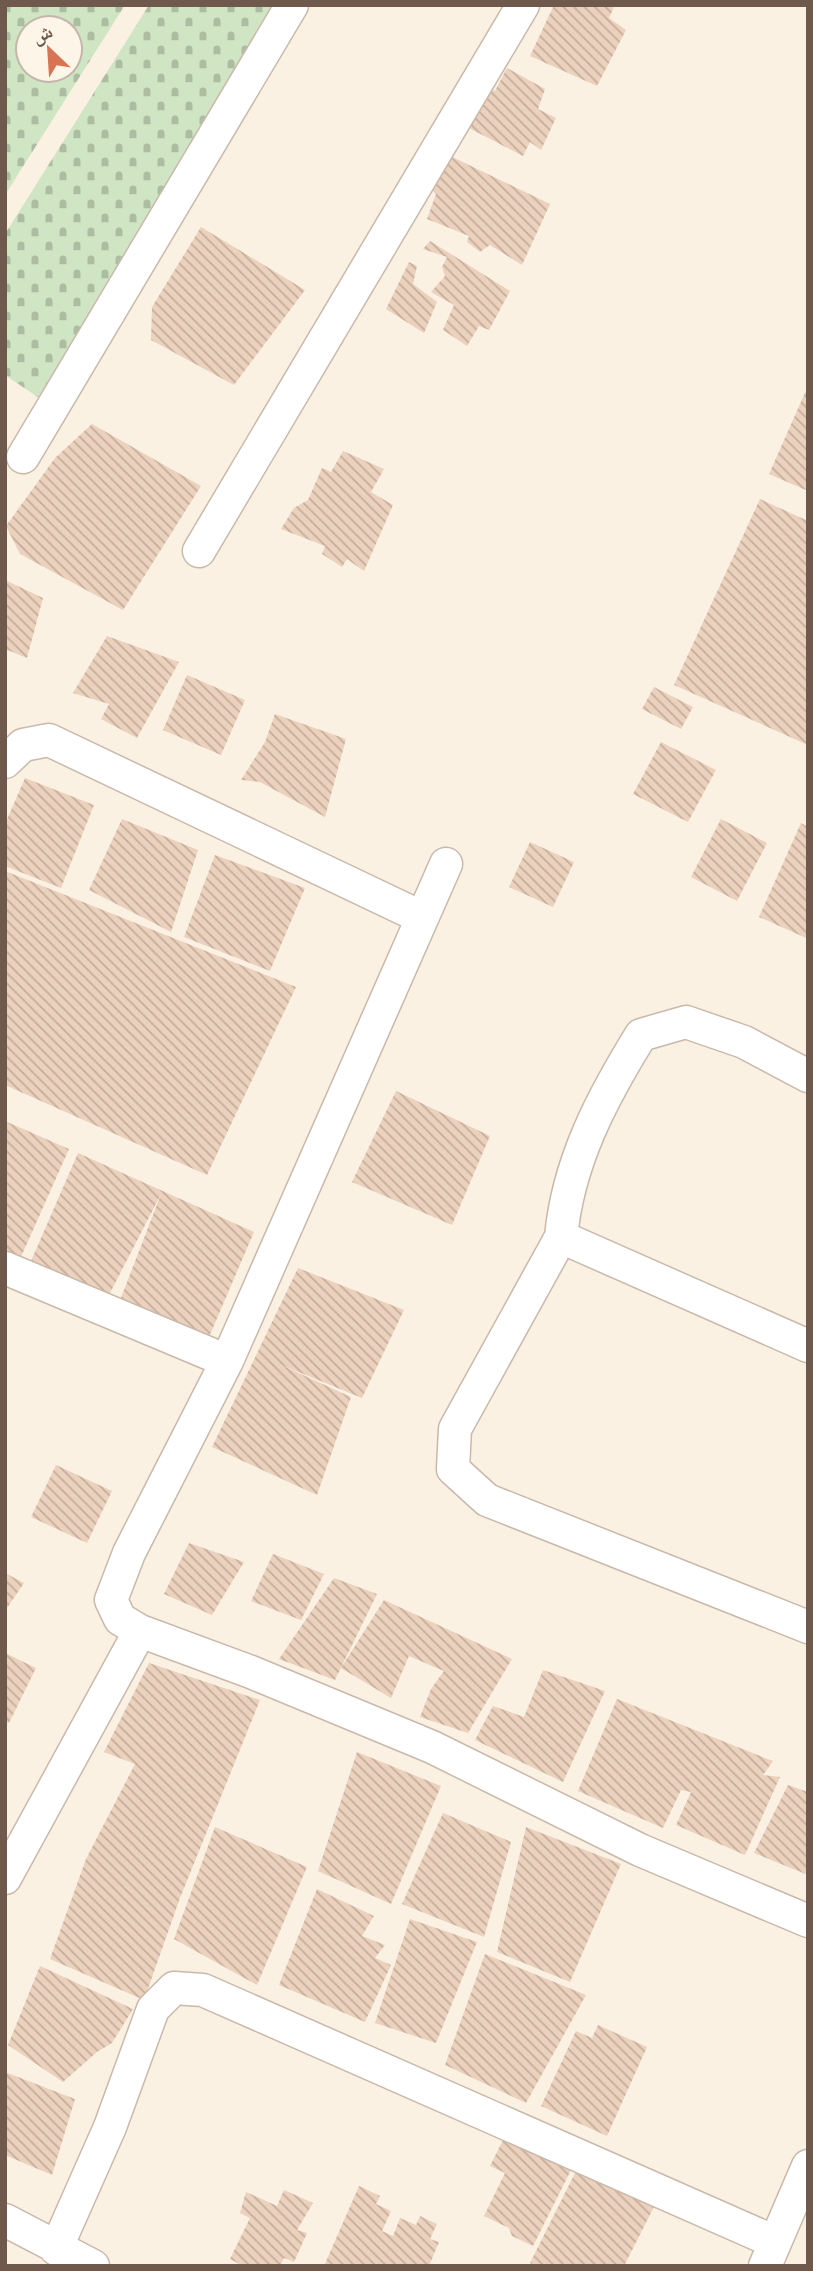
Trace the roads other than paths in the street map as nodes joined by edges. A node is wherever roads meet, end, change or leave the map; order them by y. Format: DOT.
graph roads {
  1 [pos="292,5"];
  2 [pos="523,5"];
  3 [pos="23,457"];
  4 [pos="199,551"];
  5 [pos="5,762"];
  6 [pos="446,864"];
  7 [pos="421,917"];
  8 [pos="808,1076"];
  9 [pos="561,1237"];
  10 [pos="5,1268"];
  11 [pos="808,1346"];
  12 [pos="228,1362"];
  13 [pos="808,1627"];
  14 [pos="140,1631"];
  15 [pos="5,1878"];
  16 [pos="808,1921"];
  17 [pos="808,2166"];
  18 [pos="5,2220"];
  19 [pos="56,2249"];
  20 [pos="770,2254"];
  21 [pos="93,2266"];
  1 -- 3 [label="street"];
  2 -- 4 [label="street"];
  5 -- 7 [label="street"];
  6 -- 7 [label="street"];
  7 -- 12 [label="street"];
  8 -- 9 [label="street"];
  9 -- 11 [label="street"];
  9 -- 13 [label="street"];
  10 -- 12 [label="street"];
  12 -- 14 [label="street"];
  14 -- 15 [label="street"];
  14 -- 16 [label="street"];
  17 -- 20 [label="street"];
  18 -- 19 [label="street"];
  19 -- 20 [label="street"];
  19 -- 21 [label="street"];
}
